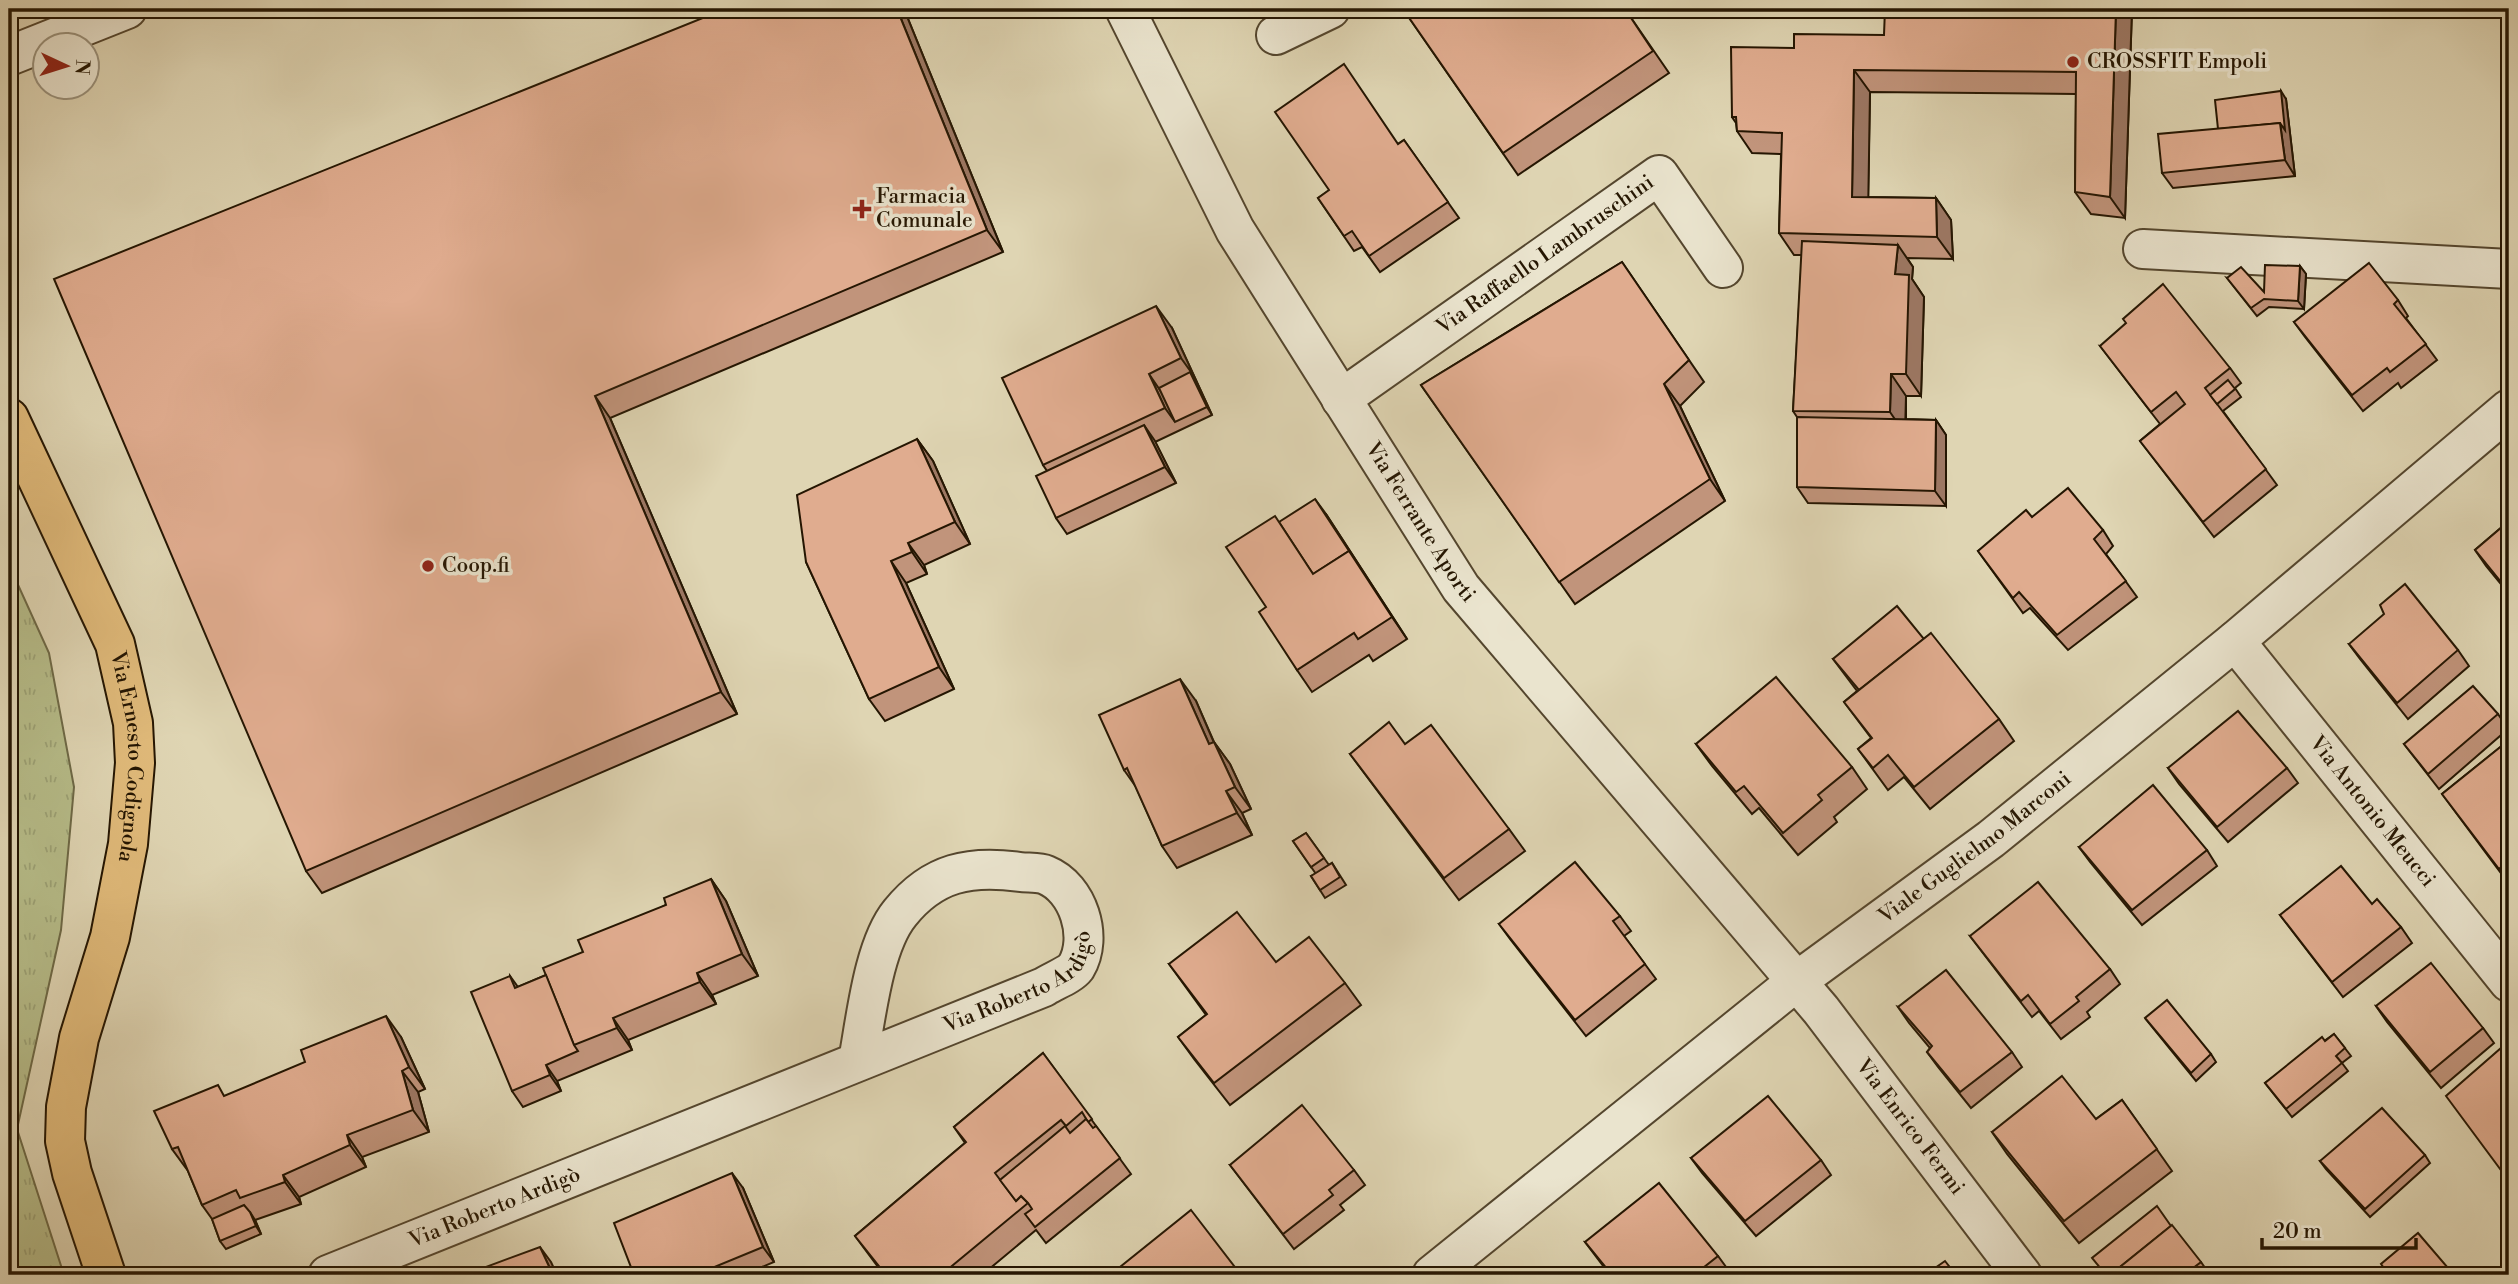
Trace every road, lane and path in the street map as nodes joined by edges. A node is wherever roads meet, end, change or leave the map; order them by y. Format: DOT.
graph roads {
  1 [pos="127,9"];
  2 [pos="1125,9"];
  3 [pos="1330,9"];
  4 [pos="1276,35"];
  5 [pos="9,56"];
  6 [pos="2143,249"];
  7 [pos="1723,268"];
  8 [pos="2509,268"];
  9 [pos="1341,399"];
  10 [pos="2509,409"];
  11 [pos="9,418"];
  12 [pos="2235,641"];
  13 [pos="1797,981"];
  14 [pos="2509,982"];
  15 [pos="858,1061"];
  16 [pos="106,1275"];
  17 [pos="328,1275"];
  18 [pos="1432,1275"];
  19 [pos="2022,1275"];
  1 -- 5 [label="street"];
  2 -- 9 [label="street, Via Ferrante Aporti"];
  3 -- 4 [label="street"];
  6 -- 8 [label="street"];
  7 -- 9 [label="street, Via Raffaello Lambruschini"];
  9 -- 13 [label="street, Via Ferrante Aporti"];
  10 -- 12 [label="street, Viale Guglielmo Marconi"];
  11 -- 16 [label="main road, Via Ernesto Codignola"];
  12 -- 13 [label="street, Viale Guglielmo Marconi"];
  12 -- 14 [label="street, Via Antonio Meucci"];
  13 -- 18 [label="street, Viale Guglielmo Marconi"];
  13 -- 19 [label="street, Via Enrico Fermi"];
  15 -- 15 [label="street, Via Roberto Ardigò"];
  15 -- 17 [label="street, Via Roberto Ardigò"];
}
